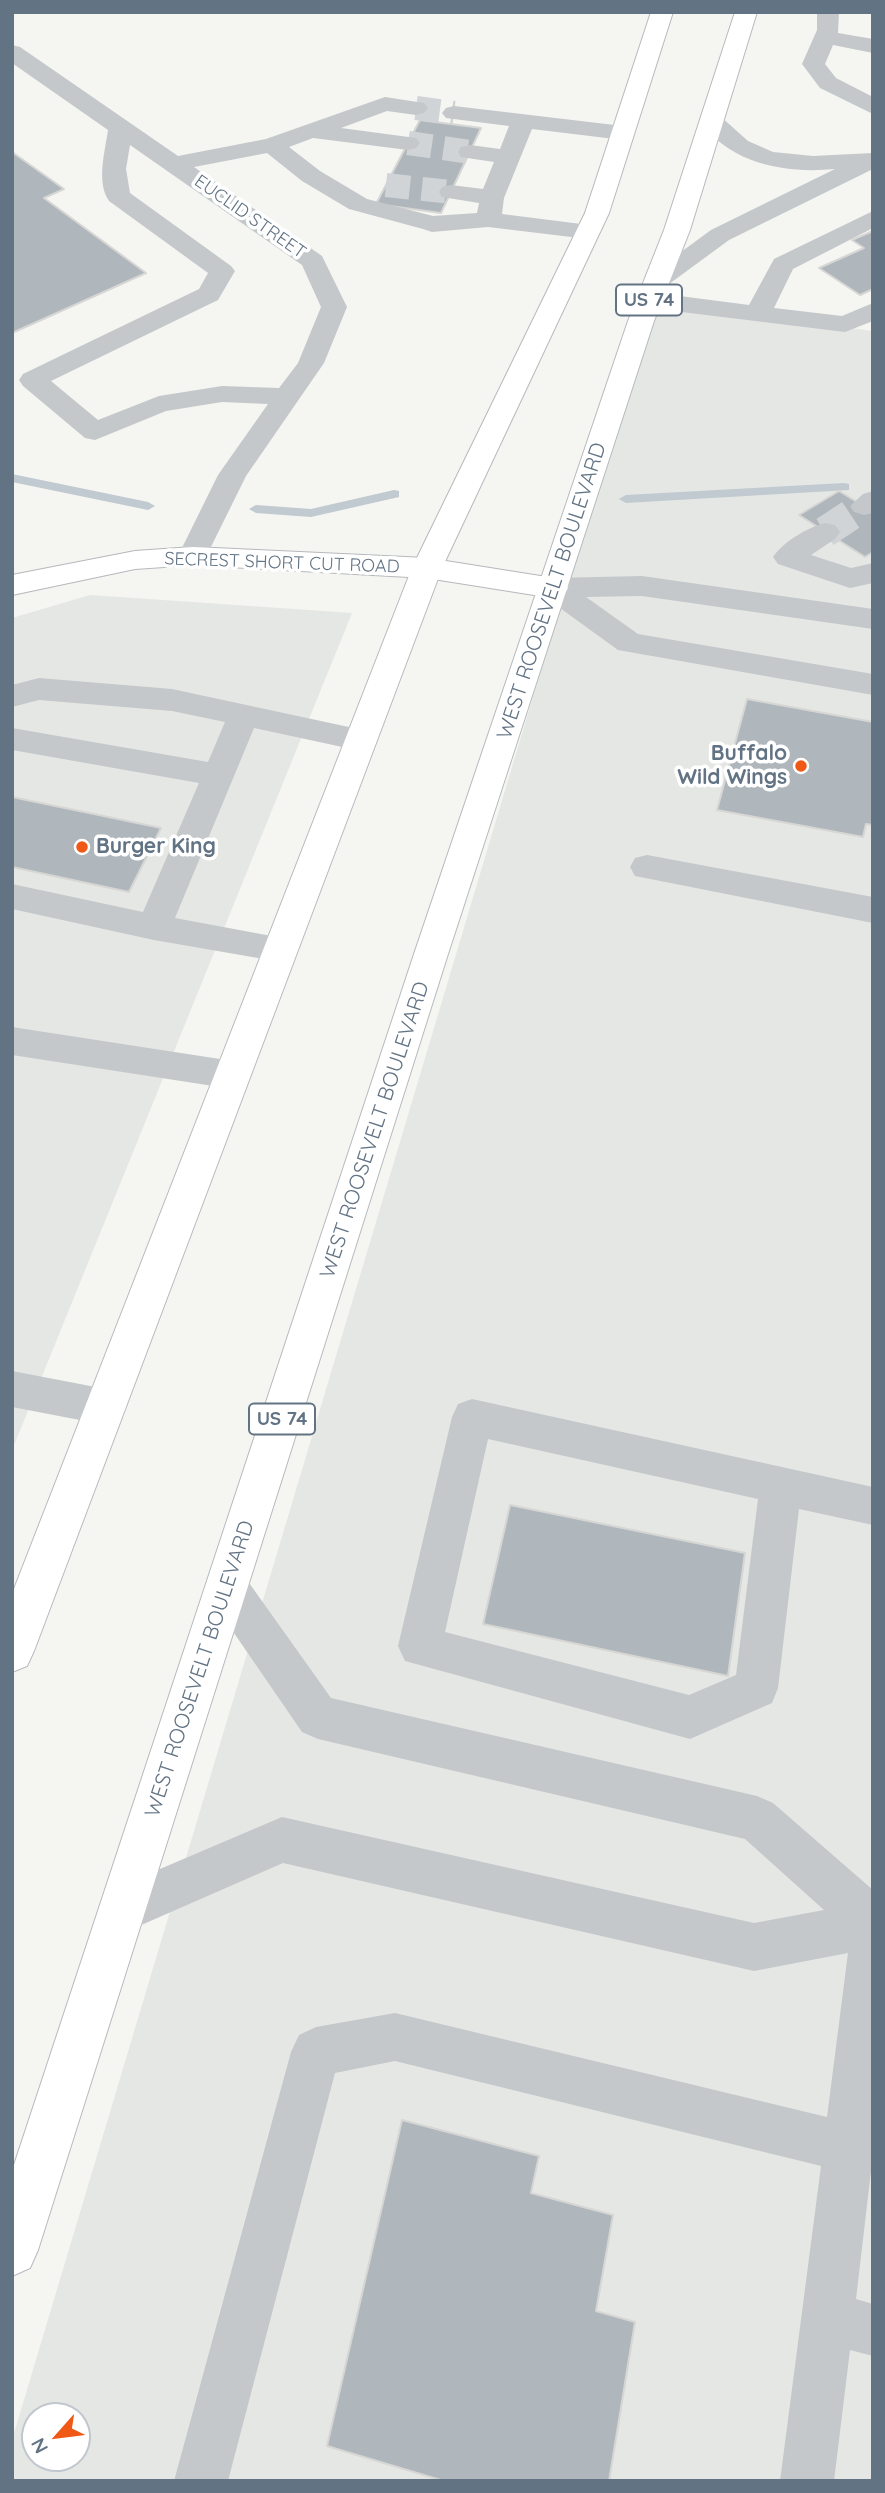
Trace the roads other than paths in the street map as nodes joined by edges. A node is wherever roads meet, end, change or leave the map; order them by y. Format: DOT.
graph roads {
  1 [pos="662,12"];
  2 [pos="746,12"];
  3 [pos="828,12"];
  4 [pos="825,37"];
  5 [pos="873,46"];
  6 [pos="12,52"];
  7 [pos="868,100"];
  8 [pos="454,113"];
  9 [pos="712,121"];
  10 [pos="121,126"];
  11 [pos="310,131"];
  12 [pos="623,133"];
  13 [pos="516,138"];
  14 [pos="475,142"];
  15 [pos="272,145"];
  16 [pos="873,158"];
  17 [pos="174,164"];
  18 [pos="311,176"];
  19 [pos="374,183"];
  20 [pos="451,192"];
  21 [pos="490,209"];
  22 [pos="873,218"];
  23 [pos="589,231"];
  24 [pos="653,291"];
  25 [pos="873,311"];
  26 [pos="758,314"];
  27 [pos="23,384"];
  28 [pos="286,397"];
  29 [pos="825,532"];
  30 [pos="193,556"];
  31 [pos="427,568"];
  32 [pos="873,573"];
  33 [pos="12,585"];
  34 [pos="553,588"];
  35 [pos="873,619"];
  36 [pos="873,685"];
  37 [pos="12,696"];
  38 [pos="243,715"];
  39 [pos="12,739"];
  40 [pos="361,740"];
  41 [pos="218,775"];
  42 [pos="647,867"];
  43 [pos="12,886"];
  44 [pos="12,895"];
  45 [pos="59,906"];
  46 [pos="873,910"];
  47 [pos="154,927"];
  48 [pos="281,949"];
  49 [pos="12,1041"];
  50 [pos="233,1075"];
  51 [pos="12,1390"];
  52 [pos="106,1407"];
  53 [pos="781,1486"];
  54 [pos="873,1506"];
  55 [pos="227,1587"];
  56 [pos="12,1651"];
  57 [pos="122,1909"];
  58 [pos="873,1924"];
  59 [pos="873,1948"];
  60 [pos="848,2147"];
  61 [pos="12,2250"];
  62 [pos="850,2324"];
  63 [pos="201,2481"];
  64 [pos="807,2481"];
  1 -- 12 [label="main road"];
  2 -- 9 [label="main road, WEST ROOSEVELT BOULEVARD / US 74"];
  3 -- 4 [label="street"];
  4 -- 5 [label="street"];
  4 -- 7 [label="street"];
  6 -- 10 [label="street, EUCLID STREET"];
  8 -- 13 [label="street"];
  9 -- 16 [label="street"];
  9 -- 24 [label="main road, WEST ROOSEVELT BOULEVARD / US 74"];
  10 -- 17 [label="street, EUCLID STREET"];
  10 -- 27 [label="street"];
  11 -- 11 [label="street"];
  11 -- 15 [label="street"];
  12 -- 13 [label="street"];
  12 -- 23 [label="main road"];
  13 -- 14 [label="street"];
  13 -- 21 [label="street"];
  15 -- 17 [label="street"];
  15 -- 18 [label="street"];
  16 -- 24 [label="street"];
  17 -- 28 [label="street, EUCLID STREET"];
  18 -- 19 [label="street"];
  18 -- 21 [label="street"];
  20 -- 21 [label="street"];
  21 -- 23 [label="street"];
  22 -- 26 [label="street"];
  23 -- 31 [label="main road"];
  24 -- 26 [label="street"];
  24 -- 34 [label="main road, WEST ROOSEVELT BOULEVARD / US 74"];
  25 -- 26 [label="street"];
  27 -- 28 [label="street"];
  28 -- 30 [label="street, EUCLID STREET"];
  29 -- 32 [label="street"];
  30 -- 31 [label="main road, SECREST SHORT CUT ROAD"];
  30 -- 33 [label="main road, SECREST SHORT CUT ROAD"];
  31 -- 34 [label="main road, SECREST SHORT CUT ROAD"];
  31 -- 40 [label="main road"];
  34 -- 35 [label="street"];
  34 -- 36 [label="street"];
  34 -- 55 [label="main road, WEST ROOSEVELT BOULEVARD / US 74"];
  37 -- 38 [label="street"];
  38 -- 40 [label="street"];
  38 -- 41 [label="street"];
  39 -- 41 [label="street"];
  40 -- 48 [label="main road"];
  41 -- 47 [label="street"];
  42 -- 46 [label="street"];
  43 -- 45 [label="street"];
  44 -- 45 [label="street"];
  45 -- 47 [label="street"];
  47 -- 48 [label="street"];
  48 -- 50 [label="main road"];
  49 -- 50 [label="street"];
  50 -- 52 [label="main road"];
  51 -- 52 [label="street"];
  52 -- 56 [label="main road"];
  53 -- 53 [label="street"];
  53 -- 54 [label="street"];
  55 -- 57 [label="main road, WEST ROOSEVELT BOULEVARD / US 74"];
  55 -- 58 [label="street"];
  57 -- 58 [label="street"];
  57 -- 61 [label="main road, WEST ROOSEVELT BOULEVARD / US 74"];
  59 -- 60 [label="street"];
  60 -- 62 [label="street"];
  60 -- 63 [label="street"];
  62 -- 64 [label="street"];
}
